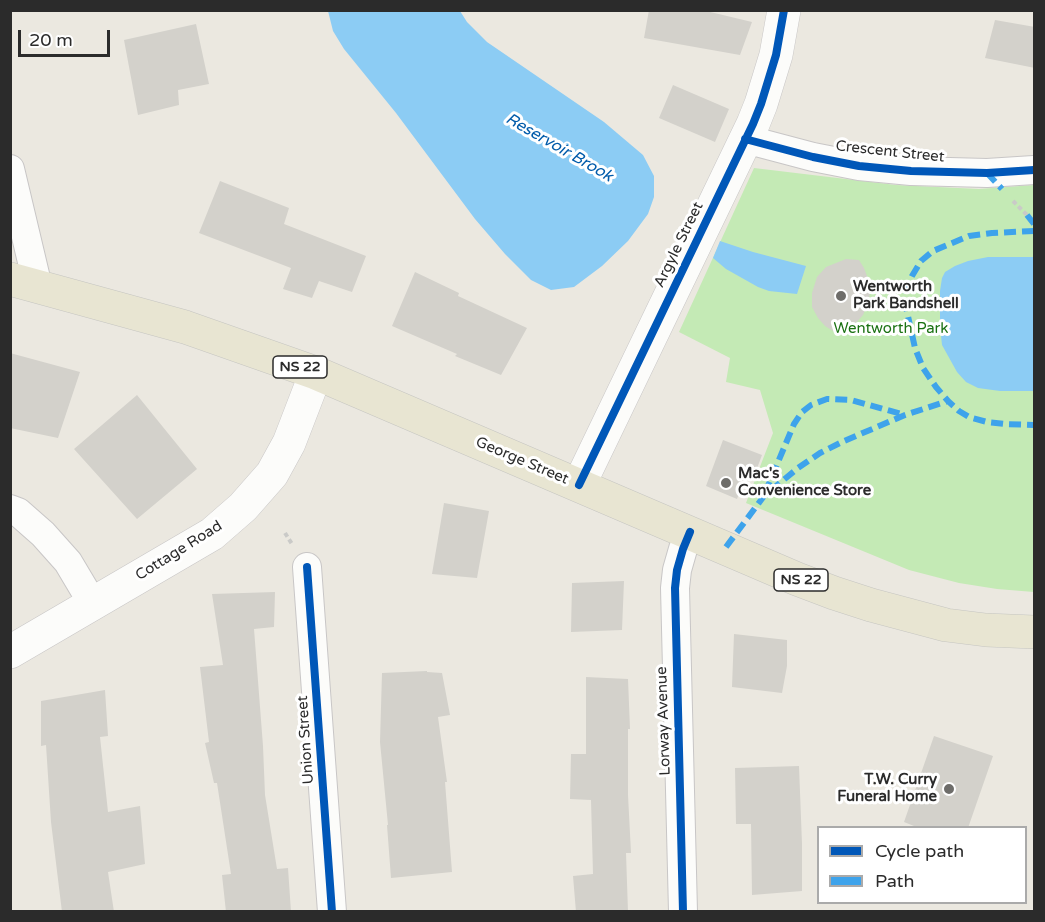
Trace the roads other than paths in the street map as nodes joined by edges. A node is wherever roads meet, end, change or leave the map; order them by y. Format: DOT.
graph roads {
  1 [pos="784,10"];
  2 [pos="746,140"];
  3 [pos="10,169"];
  4 [pos="1035,170"];
  5 [pos="24,283"];
  6 [pos="316,373"];
  7 [pos="579,485"];
  8 [pos="10,509"];
  9 [pos="690,532"];
  10 [pos="308,567"];
  11 [pos="93,604"];
  12 [pos="1035,632"];
  13 [pos="10,652"];
  14 [pos="332,912"];
  15 [pos="683,912"];
  1 -- 2 [label="street, Argyle Street"];
  2 -- 4 [label="street, Crescent Street"];
  2 -- 7 [label="street, Argyle Street"];
  3 -- 5 [label="street"];
  5 -- 6 [label="main road, George Street / NS 22"];
  6 -- 7 [label="main road, George Street / NS 22"];
  6 -- 11 [label="street, Cottage Road"];
  7 -- 9 [label="main road, George Street / NS 22"];
  8 -- 11 [label="street"];
  9 -- 12 [label="main road, George Street / NS 22"];
  9 -- 15 [label="street, Lorway Avenue"];
  10 -- 14 [label="street, Union Street"];
  11 -- 13 [label="street, Cottage Road"];
}
